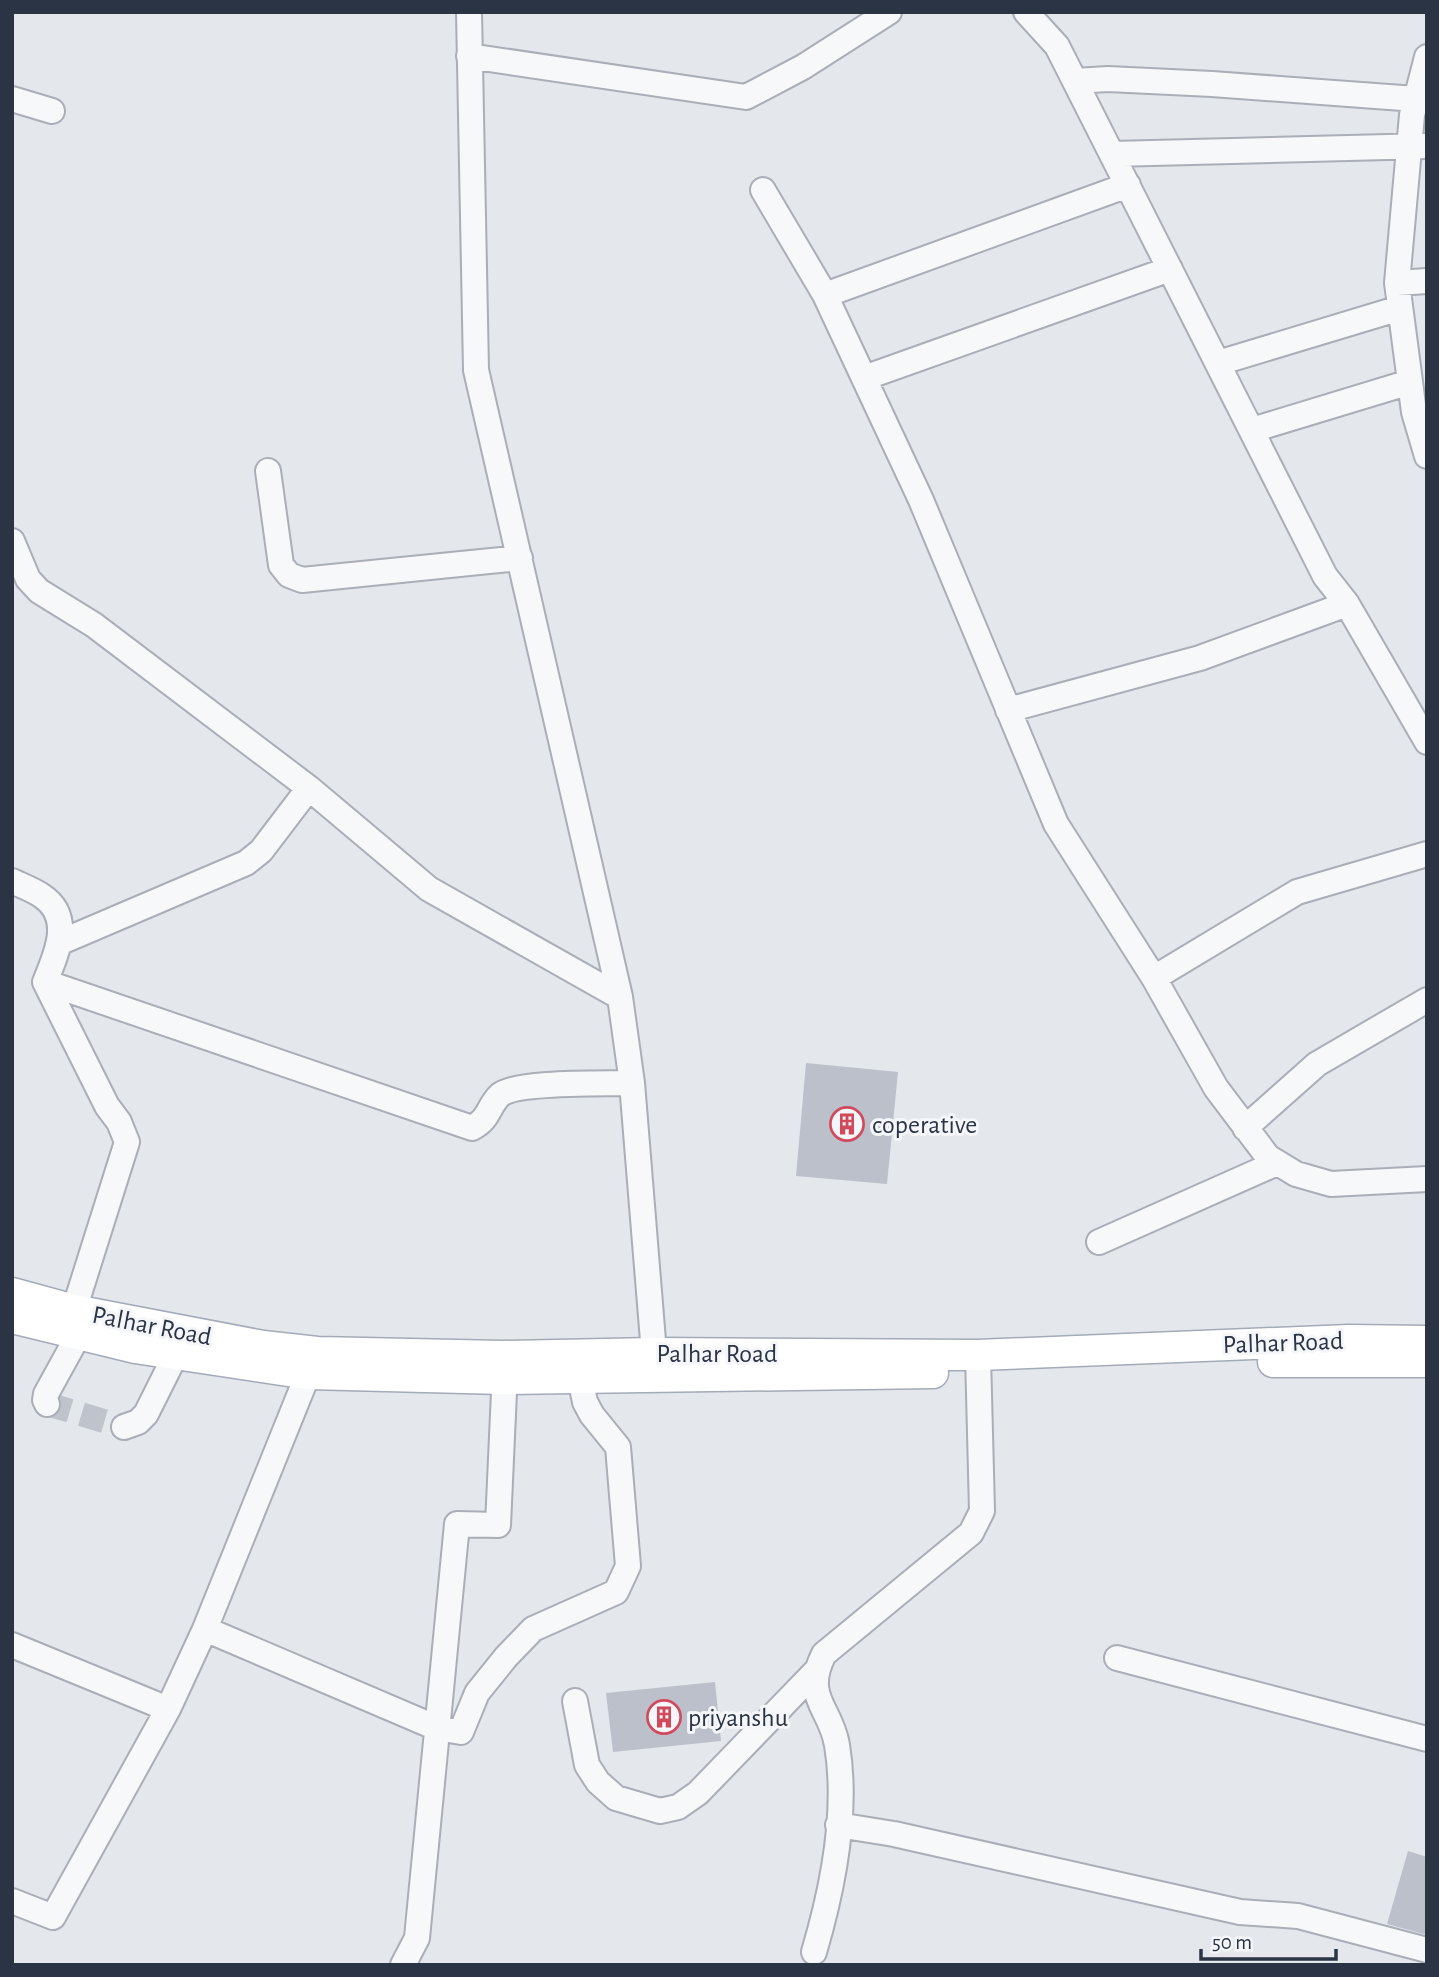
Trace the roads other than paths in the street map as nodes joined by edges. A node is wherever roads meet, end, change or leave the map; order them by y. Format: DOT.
graph roads {
  1 [pos="469,12"];
  2 [pos="889,12"];
  3 [pos="1026,12"];
  4 [pos="469,56"];
  5 [pos="1427,57"];
  6 [pos="1075,81"];
  7 [pos="12,99"];
  8 [pos="1416,99"];
  9 [pos="52,111"];
  10 [pos="1418,146"];
  11 [pos="1112,154"];
  12 [pos="1128,185"];
  13 [pos="763,190"];
  14 [pos="1170,269"];
  15 [pos="1427,281"];
  16 [pos="1397,283"];
  17 [pos="825,295"];
  18 [pos="1400,309"];
  19 [pos="1416,344"];
  20 [pos="1218,363"];
  21 [pos="864,378"];
  22 [pos="1410,382"];
  23 [pos="1252,430"];
  24 [pos="1427,456"];
  25 [pos="268,471"];
  26 [pos="12,541"];
  27 [pos="520,558"];
  28 [pos="1347,604"];
  29 [pos="1008,710"];
  30 [pos="1427,742"];
  31 [pos="309,788"];
  32 [pos="1427,854"];
  33 [pos="12,881"];
  34 [pos="61,942"];
  35 [pos="1154,978"];
  36 [pos="45,982"];
  37 [pos="620,997"];
  38 [pos="1427,1000"];
  39 [pos="632,1083"];
  40 [pos="1245,1128"];
  41 [pos="1277,1163"];
  42 [pos="1427,1179"];
  43 [pos="1099,1242"];
  44 [pos="12,1293"];
  45 [pos="12,1318"];
  46 [pos="76,1322"];
  47 [pos="1427,1341"];
  48 [pos="654,1353"];
  49 [pos="176,1354"];
  50 [pos="1427,1362"];
  51 [pos="312,1363"];
  52 [pos="978,1363"];
  53 [pos="502,1368"];
  54 [pos="580,1378"];
  55 [pos="47,1405"];
  56 [pos="124,1427"];
  57 [pos="205,1629"];
  58 [pos="12,1645"];
  59 [pos="1117,1658"];
  60 [pos="816,1671"];
  61 [pos="575,1701"];
  62 [pos="167,1709"];
  63 [pos="437,1728"];
  64 [pos="1427,1739"];
  65 [pos="838,1825"];
  66 [pos="12,1901"];
  67 [pos="1427,1950"];
  68 [pos="814,1952"];
  69 [pos="403,1965"];
  1 -- 4 [label="street"];
  2 -- 4 [label="street"];
  3 -- 6 [label="street"];
  4 -- 27 [label="street"];
  5 -- 8 [label="street"];
  6 -- 8 [label="street"];
  6 -- 11 [label="street"];
  7 -- 9 [label="street"];
  8 -- 10 [label="street"];
  10 -- 11 [label="street"];
  10 -- 16 [label="street"];
  11 -- 12 [label="street"];
  12 -- 14 [label="street"];
  12 -- 17 [label="street"];
  13 -- 17 [label="street"];
  14 -- 20 [label="street"];
  14 -- 21 [label="street"];
  15 -- 16 [label="street"];
  16 -- 18 [label="street"];
  17 -- 21 [label="street"];
  18 -- 19 [label="street"];
  18 -- 20 [label="street"];
  19 -- 22 [label="street"];
  20 -- 23 [label="street"];
  21 -- 29 [label="street"];
  22 -- 23 [label="street"];
  22 -- 24 [label="street"];
  23 -- 28 [label="street"];
  25 -- 27 [label="street"];
  26 -- 31 [label="street"];
  27 -- 37 [label="street"];
  28 -- 29 [label="street"];
  28 -- 30 [label="street"];
  29 -- 35 [label="street"];
  31 -- 34 [label="street"];
  31 -- 37 [label="street"];
  32 -- 35 [label="street"];
  33 -- 34 [label="street"];
  34 -- 36 [label="street"];
  35 -- 40 [label="street"];
  36 -- 39 [label="street"];
  36 -- 46 [label="street"];
  37 -- 39 [label="street"];
  38 -- 40 [label="street"];
  39 -- 48 [label="street"];
  40 -- 41 [label="street"];
  41 -- 42 [label="street"];
  41 -- 43 [label="street"];
  44 -- 46 [label="main road, Palhar Road"];
  45 -- 46 [label="main road, Palhar Road"];
  46 -- 49 [label="main road, Palhar Road"];
  46 -- 51 [label="main road, Palhar Road"];
  46 -- 55 [label="street"];
  47 -- 52 [label="main road, Palhar Road"];
  48 -- 52 [label="main road, Palhar Road"];
  48 -- 53 [label="main road, Palhar Road"];
  49 -- 51 [label="main road, Palhar Road"];
  49 -- 56 [label="street"];
  50 -- 52 [label="main road, Palhar Road"];
  51 -- 53 [label="main road, Palhar Road"];
  51 -- 57 [label="street"];
  52 -- 54 [label="main road, Palhar Road"];
  52 -- 60 [label="street"];
  53 -- 54 [label="main road, Palhar Road"];
  53 -- 63 [label="street"];
  54 -- 63 [label="street"];
  57 -- 62 [label="street"];
  57 -- 63 [label="street"];
  58 -- 62 [label="street"];
  59 -- 64 [label="street"];
  60 -- 61 [label="street"];
  60 -- 65 [label="street"];
  62 -- 66 [label="street"];
  63 -- 69 [label="street"];
  65 -- 67 [label="street"];
  65 -- 68 [label="street"];
}
